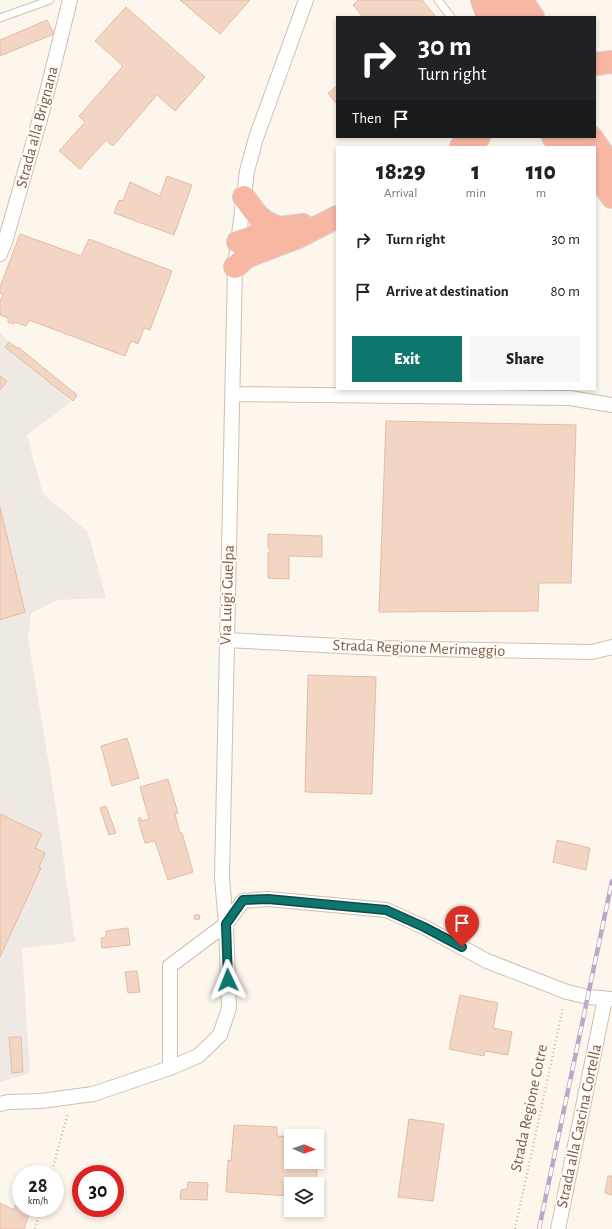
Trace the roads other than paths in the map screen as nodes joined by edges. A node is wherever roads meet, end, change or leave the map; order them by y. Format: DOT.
graph roads {
  1 [pos="50,0"];
  2 [pos="70,0"];
  3 [pos="306,0"];
  4 [pos="438,0"];
  5 [pos="482,0"];
  6 [pos="496,0"];
  7 [pos="521,0"];
  8 [pos="450,16"];
  9 [pos="488,16"];
  10 [pos="507,16"];
  11 [pos="532,16"];
  12 [pos="0,18"];
  13 [pos="612,62"];
  14 [pos="596,64"];
  15 [pos="477,138"];
  16 [pos="557,138"];
  17 [pos="592,138"];
  18 [pos="463,146"];
  19 [pos="573,146"];
  20 [pos="612,167"];
  21 [pos="596,174"];
  22 [pos="244,197"];
  23 [pos="612,197"];
  24 [pos="332,219"];
  25 [pos="281,228"];
  26 [pos="244,246"];
  27 [pos="0,254"];
  28 [pos="235,267"];
  29 [pos="233,394"];
  30 [pos="612,405"];
  31 [pos="226,640"];
  32 [pos="612,647"];
  33 [pos="226,924"];
  34 [pos="609,999"];
  35 [pos="170,1068"];
  36 [pos="0,1104"];
  37 [pos="558,1229"];
  1 -- 12 [label="lane"];
  2 -- 27 [label="street, Strada alla Brignana"];
  3 -- 22 [label="street"];
  4 -- 8 [label="lane"];
  5 -- 9 [label="highway"];
  6 -- 10 [label="highway"];
  7 -- 11 [label="highway"];
  13 -- 14 [label="highway"];
  15 -- 18 [label="highway"];
  16 -- 19 [label="highway"];
  17 -- 20 [label="highway"];
  21 -- 23 [label="highway"];
  22 -- 25 [label="highway"];
  22 -- 26 [label="street"];
  24 -- 25 [label="highway"];
  24 -- 26 [label="highway"];
  25 -- 26 [label="highway"];
  26 -- 28 [label="highway"];
  28 -- 29 [label="street, Via Luigi Guelpa"];
  29 -- 30 [label="street"];
  29 -- 31 [label="street, Via Luigi Guelpa"];
  31 -- 32 [label="street, Strada Regione Merimeggio"];
  31 -- 33 [label="street, Via Luigi Guelpa"];
  33 -- 34 [label="street, Strada alla Cascina Cortella"];
  33 -- 35 [label="street"];
  33 -- 35 [label="street"];
  34 -- 37 [label="street, Strada alla Cascina Cortella"];
  35 -- 36 [label="street"];
}
